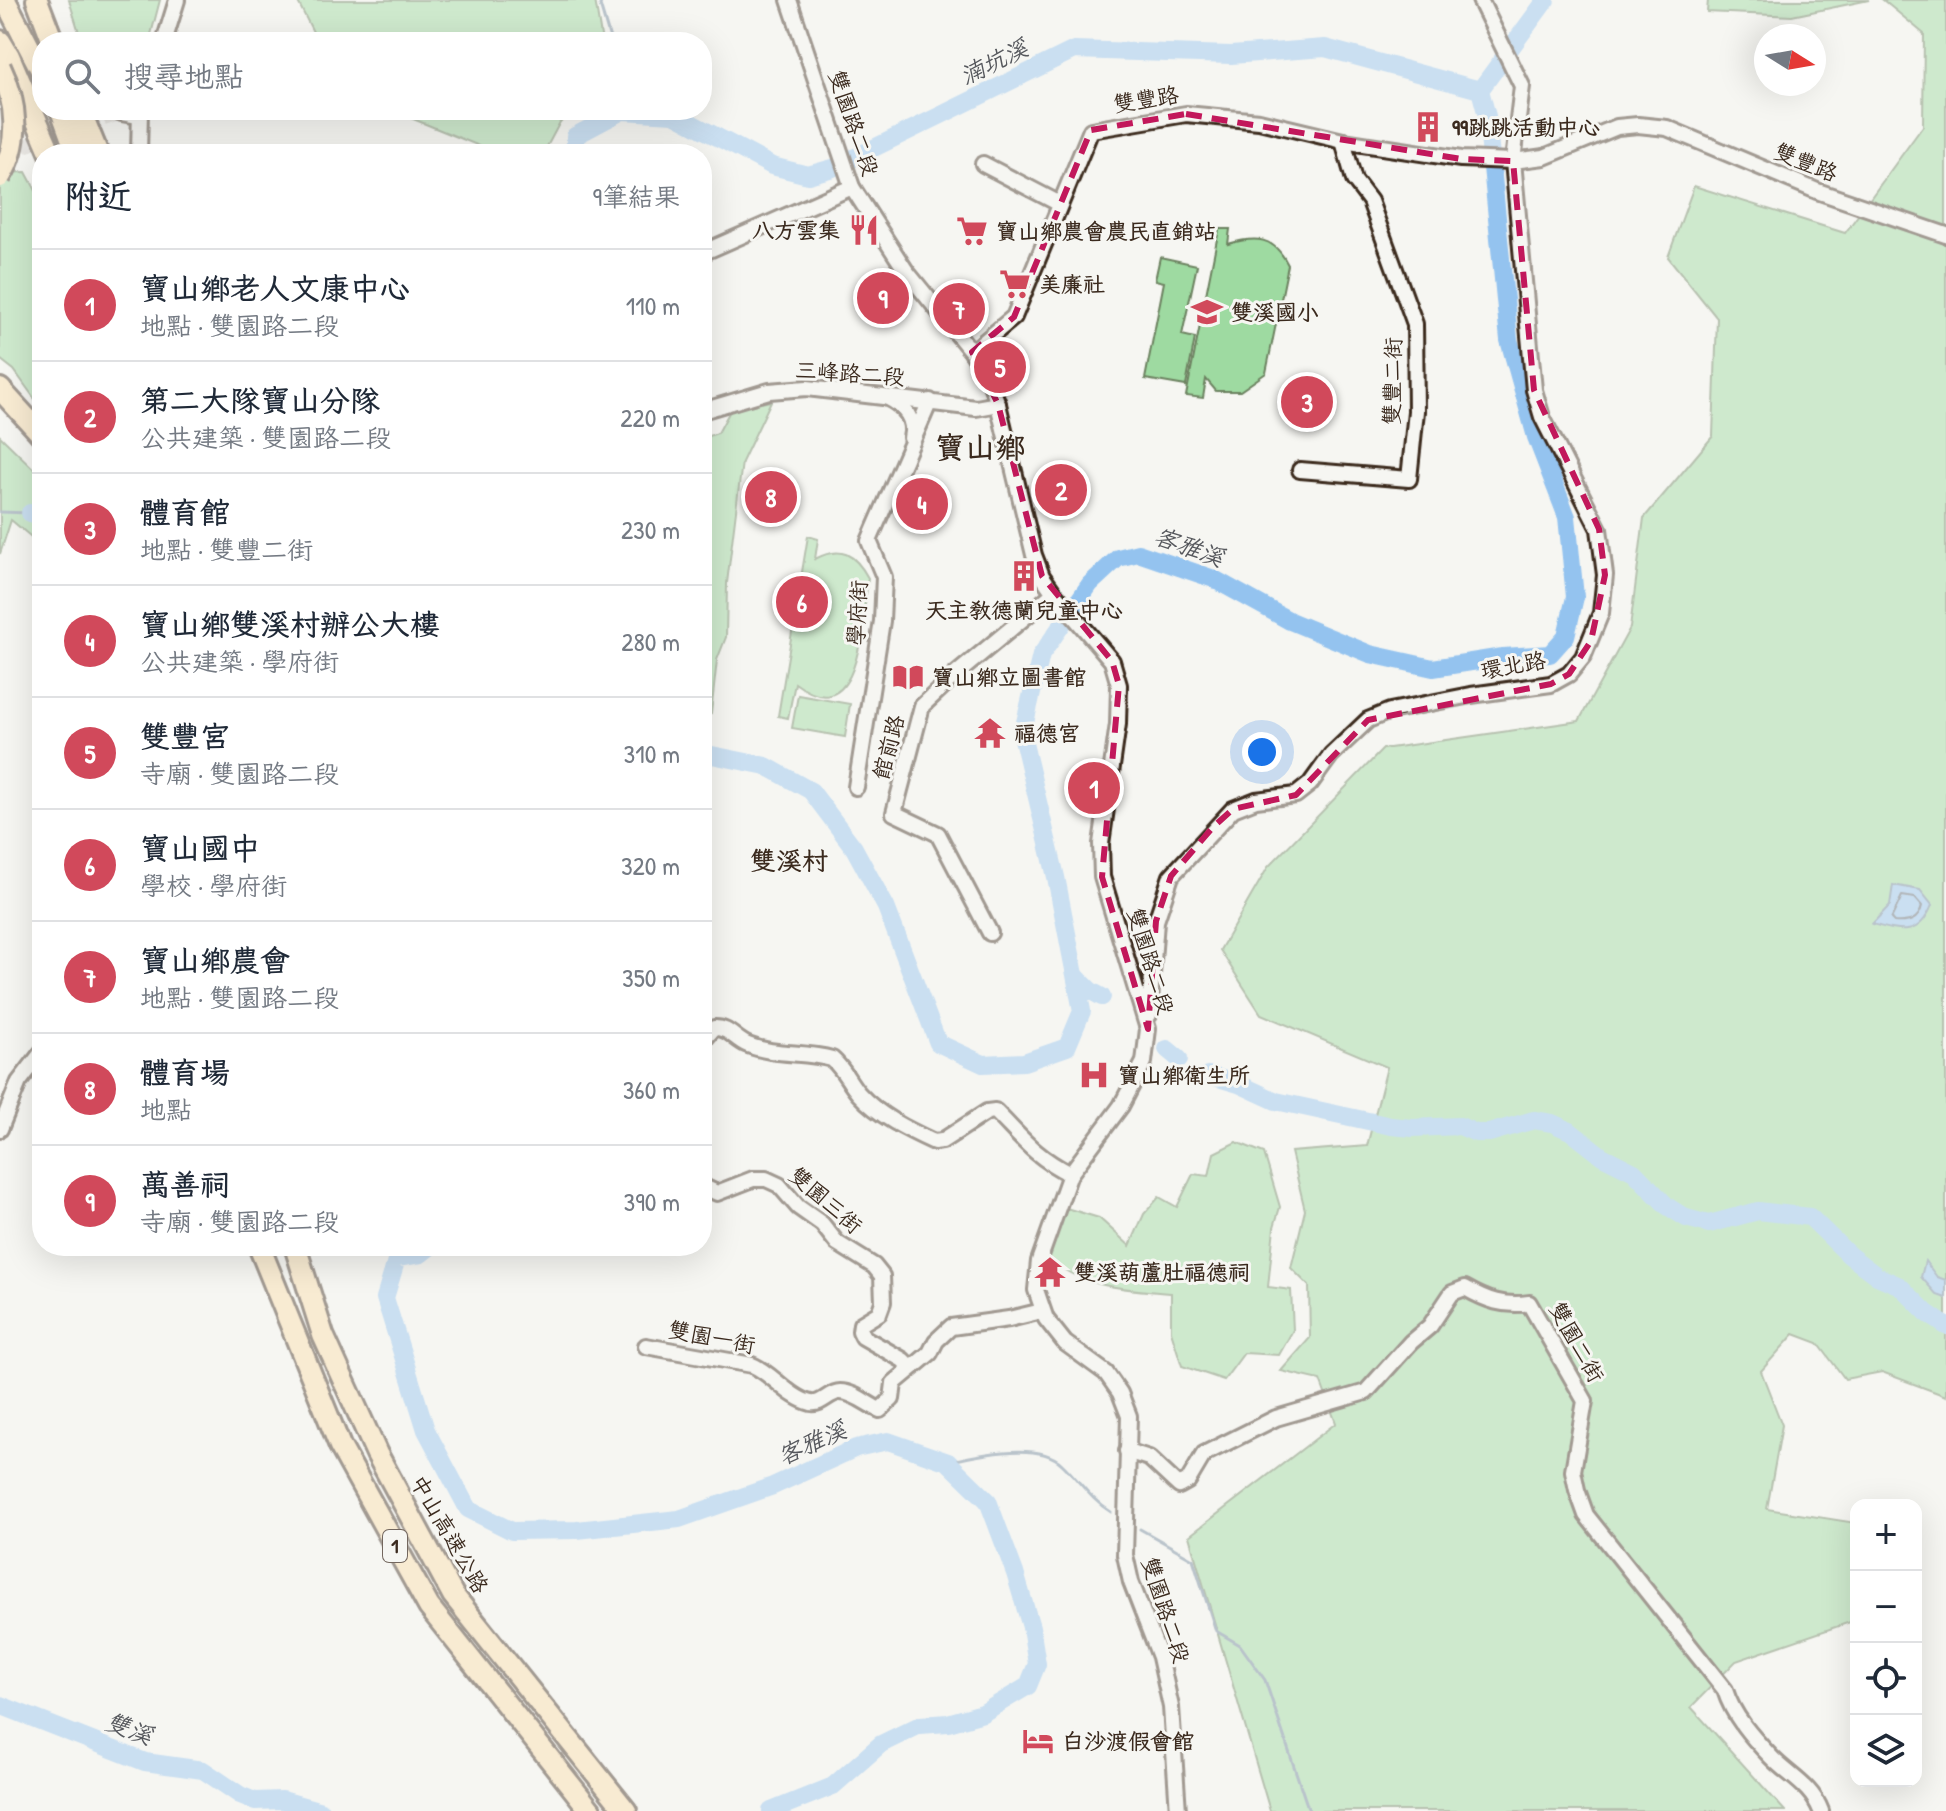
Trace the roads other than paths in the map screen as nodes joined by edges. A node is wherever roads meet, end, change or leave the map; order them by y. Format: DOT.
graph roads {
  1 [pos="5,0"];
  2 [pos="37,0"];
  3 [pos="177,0"];
  4 [pos="789,0"];
  5 [pos="1480,0"];
  6 [pos="49,32"];
  7 [pos="167,32"];
  8 [pos="0,41"];
  9 [pos="32,53"];
  10 [pos="0,67"];
  11 [pos="32,110"];
  12 [pos="36,120"];
  13 [pos="65,120"];
  14 [pos="84,120"];
  15 [pos="140,120"];
  16 [pos="1343,141"];
  17 [pos="47,144"];
  18 [pos="73,144"];
  19 [pos="94,144"];
  20 [pos="139,144"];
  21 [pos="1513,161"];
  22 [pos="983,164"];
  23 [pos="0,177"];
  24 [pos="852,187"];
  25 [pos="1060,204"];
  26 [pos="1946,235"];
  27 [pos="712,249"];
  28 [pos="972,352"];
  29 [pos="0,389"];
  30 [pos="884,396"];
  31 [pos="930,401"];
  32 [pos="998,404"];
  33 [pos="712,408"];
  34 [pos="32,424"];
  35 [pos="908,451"];
  36 [pos="1300,470"];
  37 [pos="1054,593"];
  38 [pos="856,787"];
  39 [pos="990,933"];
  40 [pos="1148,1029"];
  41 [pos="712,1030"];
  42 [pos="32,1065"];
  43 [pos="0,1129"];
  44 [pos="1070,1174"];
  45 [pos="712,1191"];
  46 [pos="263,1256"];
  47 [pos="298,1256"];
  48 [pos="1042,1311"];
  49 [pos="646,1346"];
  50 [pos="911,1368"];
  51 [pos="1127,1451"];
  52 [pos="621,1806"];
  53 [pos="591,1811"];
  54 [pos="1178,1811"];
  55 [pos="1821,1811"];
  1 -- 9 [label="highway"];
  2 -- 6 [label="highway"];
  3 -- 7 [label="street"];
  4 -- 24 [label="street, 雙園路二段"];
  5 -- 21 [label="street, 環北路"];
  8 -- 11 [label="highway"];
  10 -- 23 [label="highway, bridge"];
  12 -- 17 [label="highway"];
  13 -- 18 [label="highway"];
  14 -- 19 [label="highway"];
  15 -- 20 [label="street"];
  16 -- 21 [label="street, 雙豐路"];
  16 -- 25 [label="street, 雙豐路"];
  16 -- 36 [label="street, 雙豐二街"];
  21 -- 26 [label="street, 雙豐路"];
  21 -- 40 [label="street, 環北路"];
  22 -- 25 [label="street"];
  24 -- 27 [label="street"];
  24 -- 28 [label="street, 雙園路二段"];
  25 -- 28 [label="street, 雙豐路"];
  28 -- 32 [label="street, 雙園路二段"];
  29 -- 34 [label="highway"];
  30 -- 31 [label="street, 三峰路二段"];
  30 -- 33 [label="street, 三峰路二段"];
  30 -- 35 [label="street, 學府街"];
  31 -- 32 [label="street, 三峰路二段"];
  31 -- 35 [label="street, 學府街"];
  32 -- 37 [label="street, 雙園路二段"];
  35 -- 38 [label="street, 學府街"];
  37 -- 39 [label="street, 館前路"];
  37 -- 40 [label="street, 雙園路二段"];
  40 -- 44 [label="street, 雙園路二段"];
  41 -- 44 [label="street"];
  42 -- 43 [label="street"];
  44 -- 48 [label="street, 雙園路二段"];
  45 -- 50 [label="street, 雙園三街"];
  46 -- 53 [label="highway, 1"];
  47 -- 52 [label="highway, 中山高速公路 / 1"];
  48 -- 50 [label="street, 雙園一街"];
  48 -- 51 [label="street, 雙園路二段"];
  49 -- 50 [label="street, 雙園一街"];
  51 -- 54 [label="street, 雙園路二段"];
  51 -- 55 [label="street, 雙園二街"];
}
